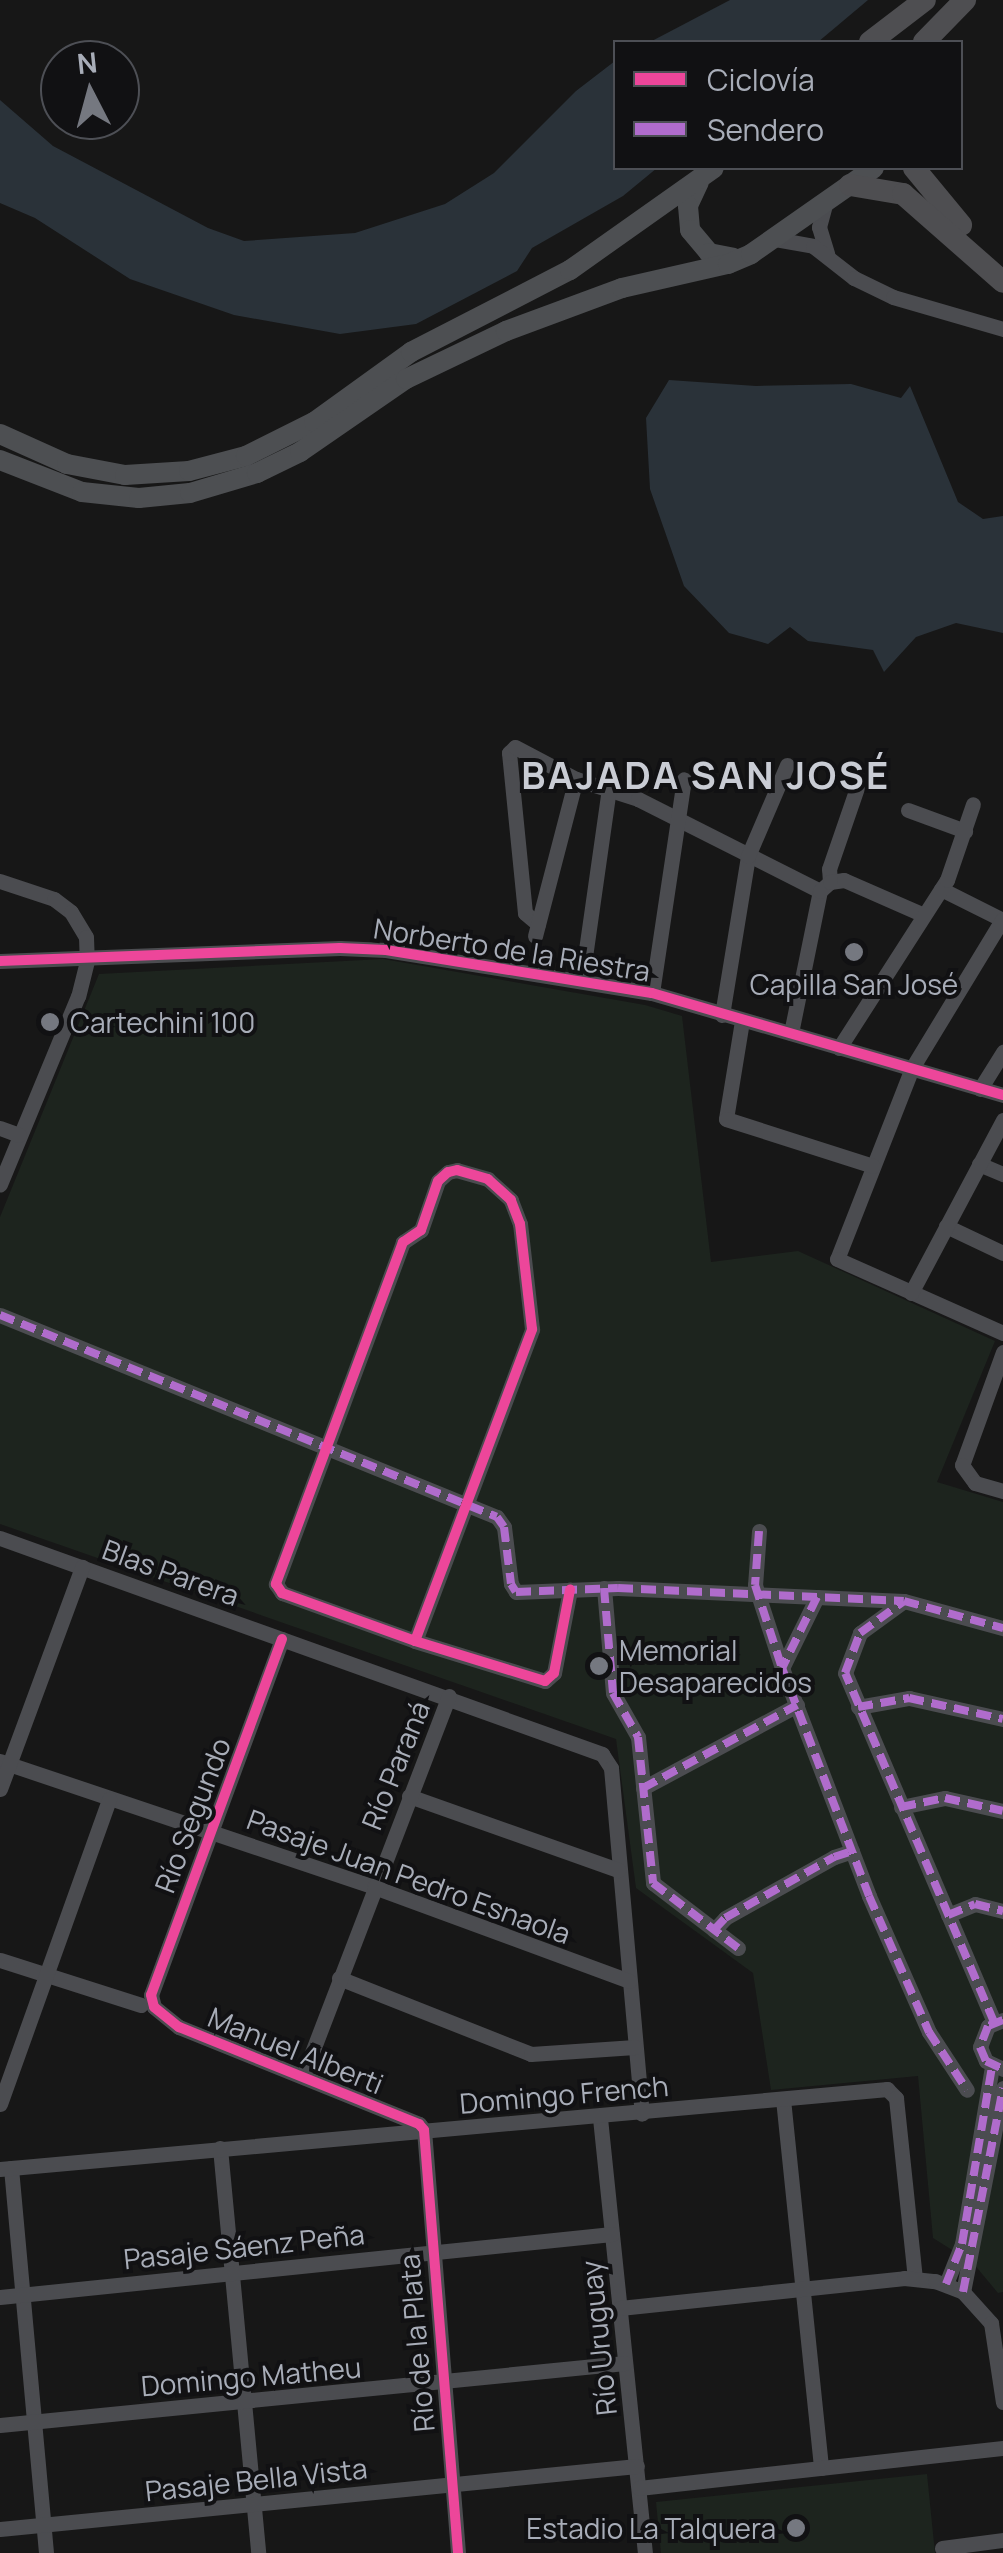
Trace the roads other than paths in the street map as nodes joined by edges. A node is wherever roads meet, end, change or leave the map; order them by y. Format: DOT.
graph roads {
  1 [pos="924,0"];
  2 [pos="965,0"];
  3 [pos="873,40"];
  4 [pos="926,40"];
  5 [pos="711,170"];
  6 [pos="871,170"];
  7 [pos="916,170"];
  8 [pos="850,186"];
  9 [pos="826,202"];
  10 [pos="775,239"];
  11 [pos="750,254"];
  12 [pos="829,258"];
  13 [pos="1003,266"];
  14 [pos="1003,282"];
  15 [pos="1003,329"];
  16 [pos="0,434"];
  17 [pos="0,460"];
  18 [pos="787,764"];
  19 [pos="576,778"];
  20 [pos="684,779"];
  21 [pos="859,782"];
  22 [pos="609,789"];
  23 [pos="972,804"];
  24 [pos="908,810"];
  25 [pos="678,821"];
  26 [pos="965,831"];
  27 [pos="748,856"];
  28 [pos="0,881"];
  29 [pos="825,887"];
  30 [pos="941,889"];
  31 [pos="922,914"];
  32 [pos="1002,920"];
  33 [pos="0,961"];
  34 [pos="87,961"];
  35 [pos="582,978"];
  36 [pos="652,992"];
  37 [pos="722,1014"];
  38 [pos="742,1020"];
  39 [pos="792,1033"];
  40 [pos="839,1048"];
  41 [pos="1003,1052"];
  42 [pos="912,1068"];
  43 [pos="980,1088"];
  44 [pos="1003,1095"];
  45 [pos="1003,1120"];
  46 [pos="0,1128"];
  47 [pos="20,1136"];
  48 [pos="979,1164"];
  49 [pos="874,1166"];
  50 [pos="1003,1174"];
  51 [pos="0,1184"];
  52 [pos="946,1226"];
  53 [pos="1003,1252"];
  54 [pos="911,1293"];
  55 [pos="0,1315"];
  56 [pos="1003,1333"];
  57 [pos="1003,1352"];
  58 [pos="324,1449"];
  59 [pos="1003,1491"];
  60 [pos="466,1504"];
  61 [pos="759,1531"];
  62 [pos="0,1538"];
  63 [pos="82,1567"];
  64 [pos="604,1588"];
  65 [pos="570,1590"];
  66 [pos="757,1594"];
  67 [pos="817,1597"];
  68 [pos="904,1601"];
  69 [pos="1003,1628"];
  70 [pos="282,1639"];
  71 [pos="415,1641"];
  72 [pos="782,1668"];
  73 [pos="449,1696"];
  74 [pos="797,1706"];
  75 [pos="858,1707"];
  76 [pos="1003,1720"];
  77 [pos="4,1763"];
  78 [pos="643,1788"];
  79 [pos="0,1789"];
  80 [pos="410,1796"];
  81 [pos="109,1799"];
  82 [pos="901,1807"];
  83 [pos="1003,1811"];
  84 [pos="210,1832"];
  85 [pos="852,1852"];
  86 [pos="618,1870"];
  87 [pos="374,1887"];
  88 [pos="1003,1911"];
  89 [pos="948,1915"];
  90 [pos="714,1930"];
  91 [pos="738,1948"];
  92 [pos="0,1960"];
  93 [pos="43,1976"];
  94 [pos="339,1978"];
  95 [pos="630,1981"];
  96 [pos="147,2006"];
  97 [pos="999,2020"];
  98 [pos="635,2047"];
  99 [pos="998,2067"];
  100 [pos="302,2076"];
  101 [pos="1003,2088"];
  102 [pos="967,2090"];
  103 [pos="783,2100"];
  104 [pos="0,2104"];
  105 [pos="642,2114"];
  106 [pos="600,2118"];
  107 [pos="424,2130"];
  108 [pos="992,2136"];
  109 [pos="220,2148"];
  110 [pos="5,2168"];
  111 [pos="612,2234"];
  112 [pos="431,2252"];
  113 [pos="230,2272"];
  114 [pos="915,2278"];
  115 [pos="946,2284"];
  116 [pos="803,2289"];
  117 [pos="962,2292"];
  118 [pos="22,2294"];
  119 [pos="0,2297"];
  120 [pos="620,2308"];
  121 [pos="626,2364"];
  122 [pos="441,2383"];
  123 [pos="244,2402"];
  124 [pos="1003,2402"];
  125 [pos="32,2422"];
  126 [pos="0,2425"];
  127 [pos="1003,2448"];
  128 [pos="636,2466"];
  129 [pos="821,2468"];
  130 [pos="450,2485"];
  131 [pos="639,2488"];
  132 [pos="253,2504"];
  133 [pos="43,2524"];
  134 [pos="0,2529"];
  135 [pos="1003,2540"];
  136 [pos="942,2548"];
  137 [pos="46,2553"];
  138 [pos="258,2553"];
  139 [pos="458,2553"];
  140 [pos="645,2553"];
  1 -- 3 [label="highway"];
  2 -- 4 [label="highway"];
  5 -- 11 [label="main road"];
  5 -- 16 [label="main road"];
  6 -- 8 [label="main road"];
  7 -- 13 [label="highway"];
  8 -- 9 [label="main road"];
  8 -- 14 [label="highway"];
  9 -- 10 [label="main road"];
  9 -- 12 [label="street"];
  10 -- 11 [label="main road"];
  10 -- 12 [label="street"];
  11 -- 17 [label="main road"];
  12 -- 15 [label="street"];
  18 -- 27 [label="street"];
  19 -- 19 [label="street"];
  19 -- 22 [label="street"];
  20 -- 25 [label="street"];
  21 -- 29 [label="street"];
  22 -- 25 [label="street"];
  22 -- 35 [label="street"];
  23 -- 26 [label="street"];
  24 -- 26 [label="street"];
  25 -- 27 [label="street"];
  25 -- 36 [label="street"];
  26 -- 30 [label="street"];
  27 -- 29 [label="street"];
  27 -- 37 [label="street"];
  28 -- 34 [label="street"];
  29 -- 31 [label="street"];
  29 -- 39 [label="street"];
  30 -- 31 [label="street"];
  30 -- 32 [label="street"];
  31 -- 40 [label="street"];
  32 -- 42 [label="street"];
  33 -- 34 [label="street, Norberto de la Riestra"];
  34 -- 35 [label="street, Norberto de la Riestra"];
  34 -- 47 [label="street"];
  35 -- 36 [label="street, Norberto de la Riestra"];
  36 -- 37 [label="street, Norberto de la Riestra"];
  37 -- 38 [label="street, Norberto de la Riestra"];
  38 -- 39 [label="street, Norberto de la Riestra"];
  38 -- 49 [label="street"];
  39 -- 40 [label="street, Norberto de la Riestra"];
  40 -- 42 [label="street, Norberto de la Riestra"];
  41 -- 43 [label="street"];
  42 -- 43 [label="street, Norberto de la Riestra"];
  42 -- 49 [label="street"];
  43 -- 44 [label="street, Norberto de la Riestra"];
  45 -- 48 [label="street"];
  46 -- 47 [label="street"];
  47 -- 51 [label="street"];
  48 -- 50 [label="street"];
  48 -- 52 [label="street"];
  49 -- 54 [label="street"];
  52 -- 53 [label="street"];
  52 -- 54 [label="street"];
  54 -- 56 [label="street"];
  55 -- 58 [label="street"];
  57 -- 59 [label="street"];
  58 -- 60 [label="street"];
  58 -- 60 [label="street"];
  58 -- 71 [label="street"];
  60 -- 65 [label="street"];
  60 -- 71 [label="street"];
  61 -- 66 [label="street"];
  62 -- 63 [label="street, Blas Parera"];
  63 -- 70 [label="street, Blas Parera"];
  63 -- 77 [label="street"];
  64 -- 65 [label="street"];
  64 -- 66 [label="street"];
  64 -- 78 [label="street"];
  65 -- 71 [label="street"];
  66 -- 67 [label="street"];
  66 -- 72 [label="street"];
  67 -- 68 [label="street"];
  67 -- 72 [label="street"];
  68 -- 69 [label="street"];
  68 -- 75 [label="street"];
  70 -- 73 [label="street, Blas Parera"];
  70 -- 84 [label="street, Río Segundo"];
  72 -- 74 [label="street"];
  73 -- 80 [label="street, Río Paraná"];
  73 -- 86 [label="street, Blas Parera"];
  74 -- 78 [label="street"];
  74 -- 85 [label="street"];
  75 -- 76 [label="street"];
  75 -- 82 [label="street"];
  77 -- 79 [label="street"];
  77 -- 81 [label="street, Pasaje Juan Pedro Esnaola"];
  78 -- 90 [label="street"];
  80 -- 86 [label="street"];
  80 -- 87 [label="street, Río Paraná"];
  81 -- 84 [label="street, Pasaje Juan Pedro Esnaola"];
  81 -- 93 [label="street"];
  82 -- 83 [label="street"];
  82 -- 89 [label="street"];
  84 -- 87 [label="street, Pasaje Juan Pedro Esnaola"];
  84 -- 96 [label="street, Río Segundo"];
  85 -- 90 [label="street"];
  85 -- 102 [label="street"];
  86 -- 95 [label="street"];
  87 -- 94 [label="street, Río Paraná"];
  87 -- 95 [label="street, Pasaje Juan Pedro Esnaola"];
  88 -- 89 [label="street"];
  89 -- 97 [label="street"];
  90 -- 91 [label="street"];
  92 -- 93 [label="street, Manuel Alberti"];
  93 -- 96 [label="street, Manuel Alberti"];
  93 -- 104 [label="street"];
  94 -- 98 [label="street"];
  94 -- 100 [label="street, Río Paraná"];
  95 -- 98 [label="street"];
  96 -- 100 [label="street, Manuel Alberti"];
  97 -- 99 [label="street"];
  98 -- 105 [label="street"];
  99 -- 108 [label="street"];
  100 -- 107 [label="street, Manuel Alberti"];
  101 -- 108 [label="street"];
  103 -- 105 [label="street, Domingo French"];
  103 -- 114 [label="street, Domingo French"];
  103 -- 116 [label="street"];
  105 -- 106 [label="street, Domingo French"];
  106 -- 107 [label="street, Domingo French"];
  106 -- 111 [label="street, Río Uruguay"];
  107 -- 109 [label="street, Domingo French"];
  107 -- 112 [label="street, Río de la Plata"];
  108 -- 115 [label="street"];
  108 -- 117 [label="street"];
  109 -- 110 [label="street, Domingo French"];
  109 -- 113 [label="street"];
  110 -- 118 [label="street"];
  111 -- 112 [label="street, Pasaje Sáenz Peña"];
  111 -- 120 [label="street, Río Uruguay"];
  112 -- 113 [label="street, Pasaje Sáenz Peña"];
  112 -- 122 [label="street, Río de la Plata"];
  113 -- 118 [label="street, Pasaje Sáenz Peña"];
  113 -- 123 [label="street"];
  114 -- 115 [label="street"];
  114 -- 116 [label="street"];
  115 -- 117 [label="street"];
  116 -- 120 [label="street"];
  116 -- 129 [label="street"];
  117 -- 124 [label="street"];
  118 -- 119 [label="street, Pasaje Sáenz Peña"];
  118 -- 125 [label="street"];
  120 -- 121 [label="street, Río Uruguay"];
  121 -- 122 [label="street, Domingo Matheu"];
  121 -- 128 [label="street, Río Uruguay"];
  122 -- 123 [label="street, Domingo Matheu"];
  122 -- 130 [label="street, Río de la Plata"];
  123 -- 125 [label="street, Domingo Matheu"];
  123 -- 132 [label="street"];
  125 -- 126 [label="street, Domingo Matheu"];
  125 -- 133 [label="street"];
  127 -- 129 [label="street"];
  128 -- 130 [label="street, Pasaje Bella Vista"];
  128 -- 131 [label="street, Río Uruguay"];
  129 -- 131 [label="street"];
  130 -- 132 [label="street, Pasaje Bella Vista"];
  130 -- 139 [label="street, Río de la Plata"];
  131 -- 140 [label="street, Río Uruguay"];
  132 -- 133 [label="street, Pasaje Bella Vista"];
  132 -- 138 [label="street"];
  133 -- 134 [label="street, Pasaje Bella Vista"];
  133 -- 137 [label="street"];
  135 -- 136 [label="street"];
}
